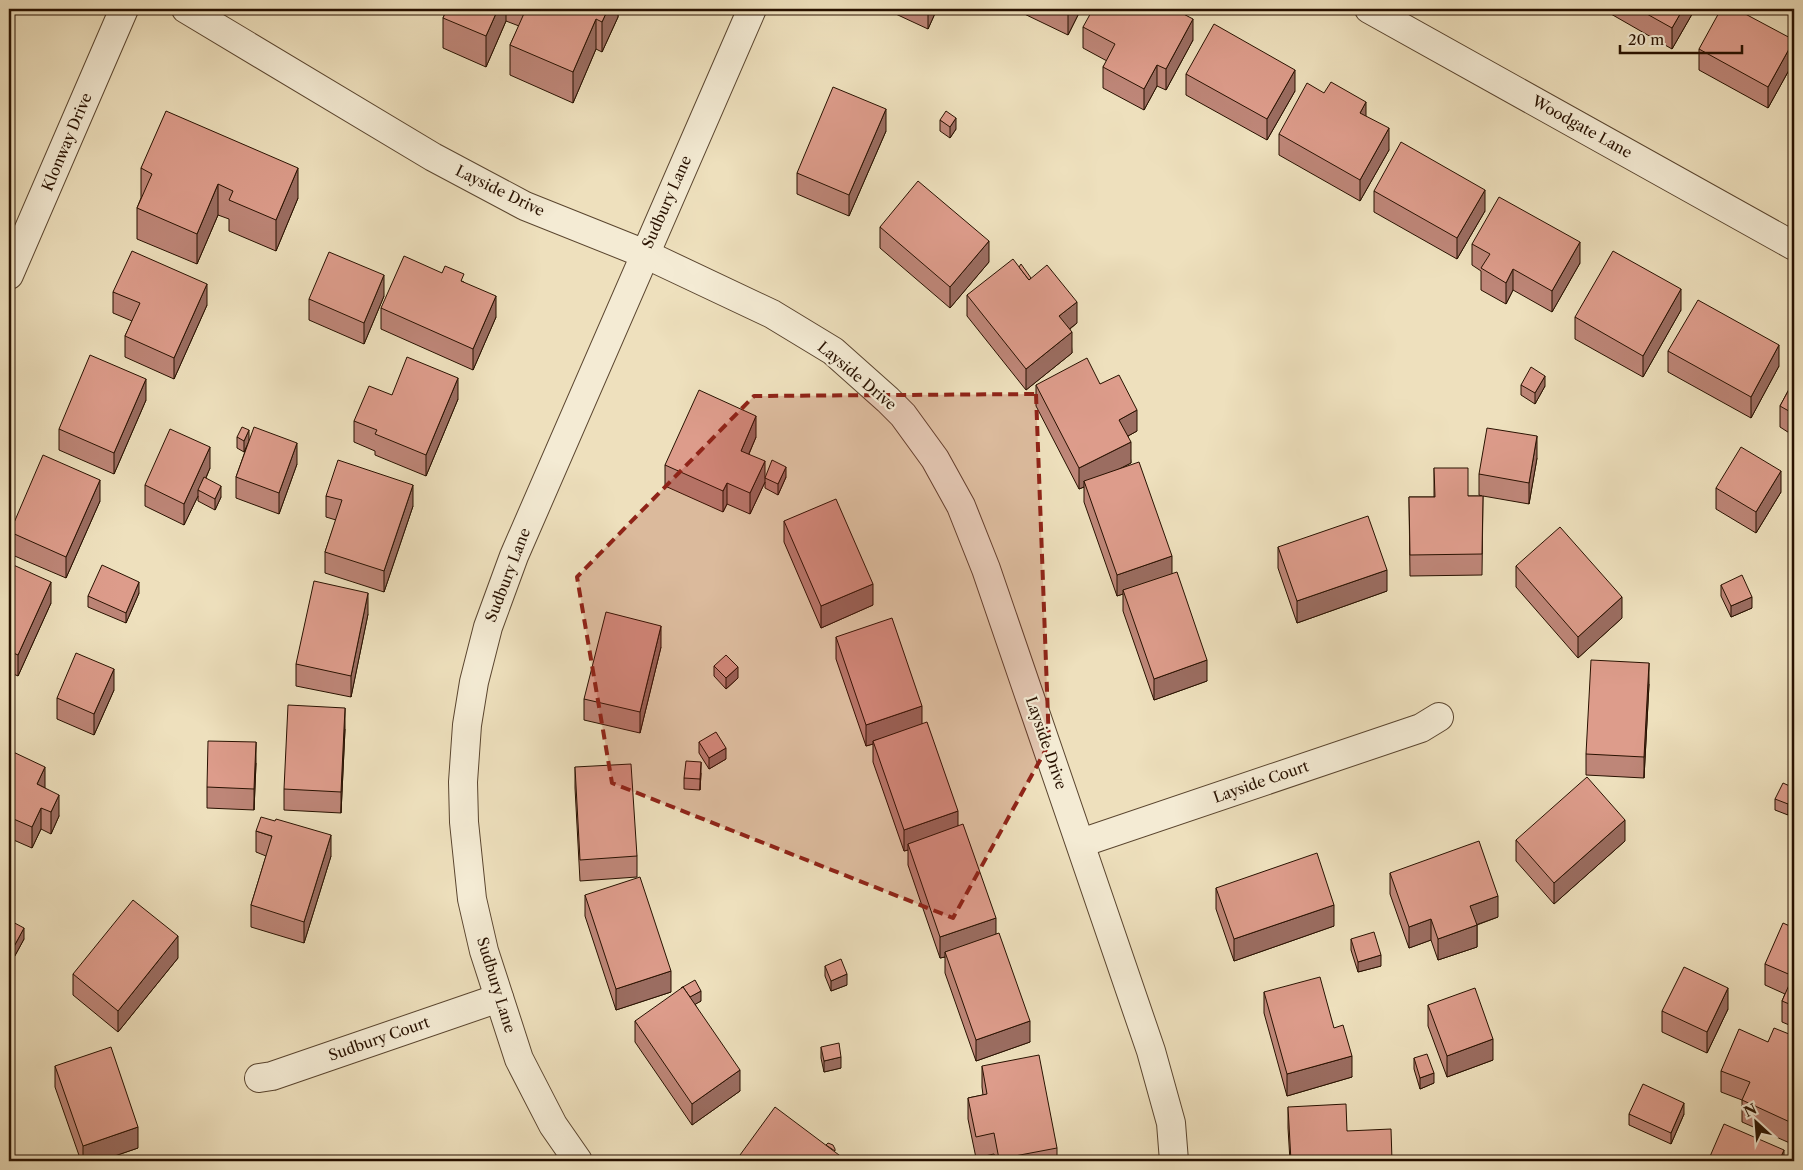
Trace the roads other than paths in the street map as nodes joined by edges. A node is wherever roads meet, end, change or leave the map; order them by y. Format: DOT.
graph roads {
  1 [pos="124,9"];
  2 [pos="186,9"];
  3 [pos="752,9"];
  4 [pos="1370,9"];
  5 [pos="1794,246"];
  6 [pos="645,254"];
  7 [pos="9,275"];
  8 [pos="1439,717"];
  9 [pos="1081,842"];
  10 [pos="499,998"];
  11 [pos="259,1078"];
  12 [pos="578,1161"];
  13 [pos="1174,1161"];
  1 -- 7 [label="street, Klonway Drive"];
  2 -- 6 [label="street, Layside Drive"];
  3 -- 6 [label="street, Sudbury Lane"];
  4 -- 5 [label="street, Woodgate Lane"];
  6 -- 9 [label="street, Layside Drive"];
  6 -- 10 [label="street, Sudbury Lane"];
  8 -- 9 [label="street, Layside Court"];
  9 -- 13 [label="street, Layside Drive"];
  10 -- 11 [label="street, Sudbury Court"];
  10 -- 12 [label="street, Sudbury Lane"];
}
